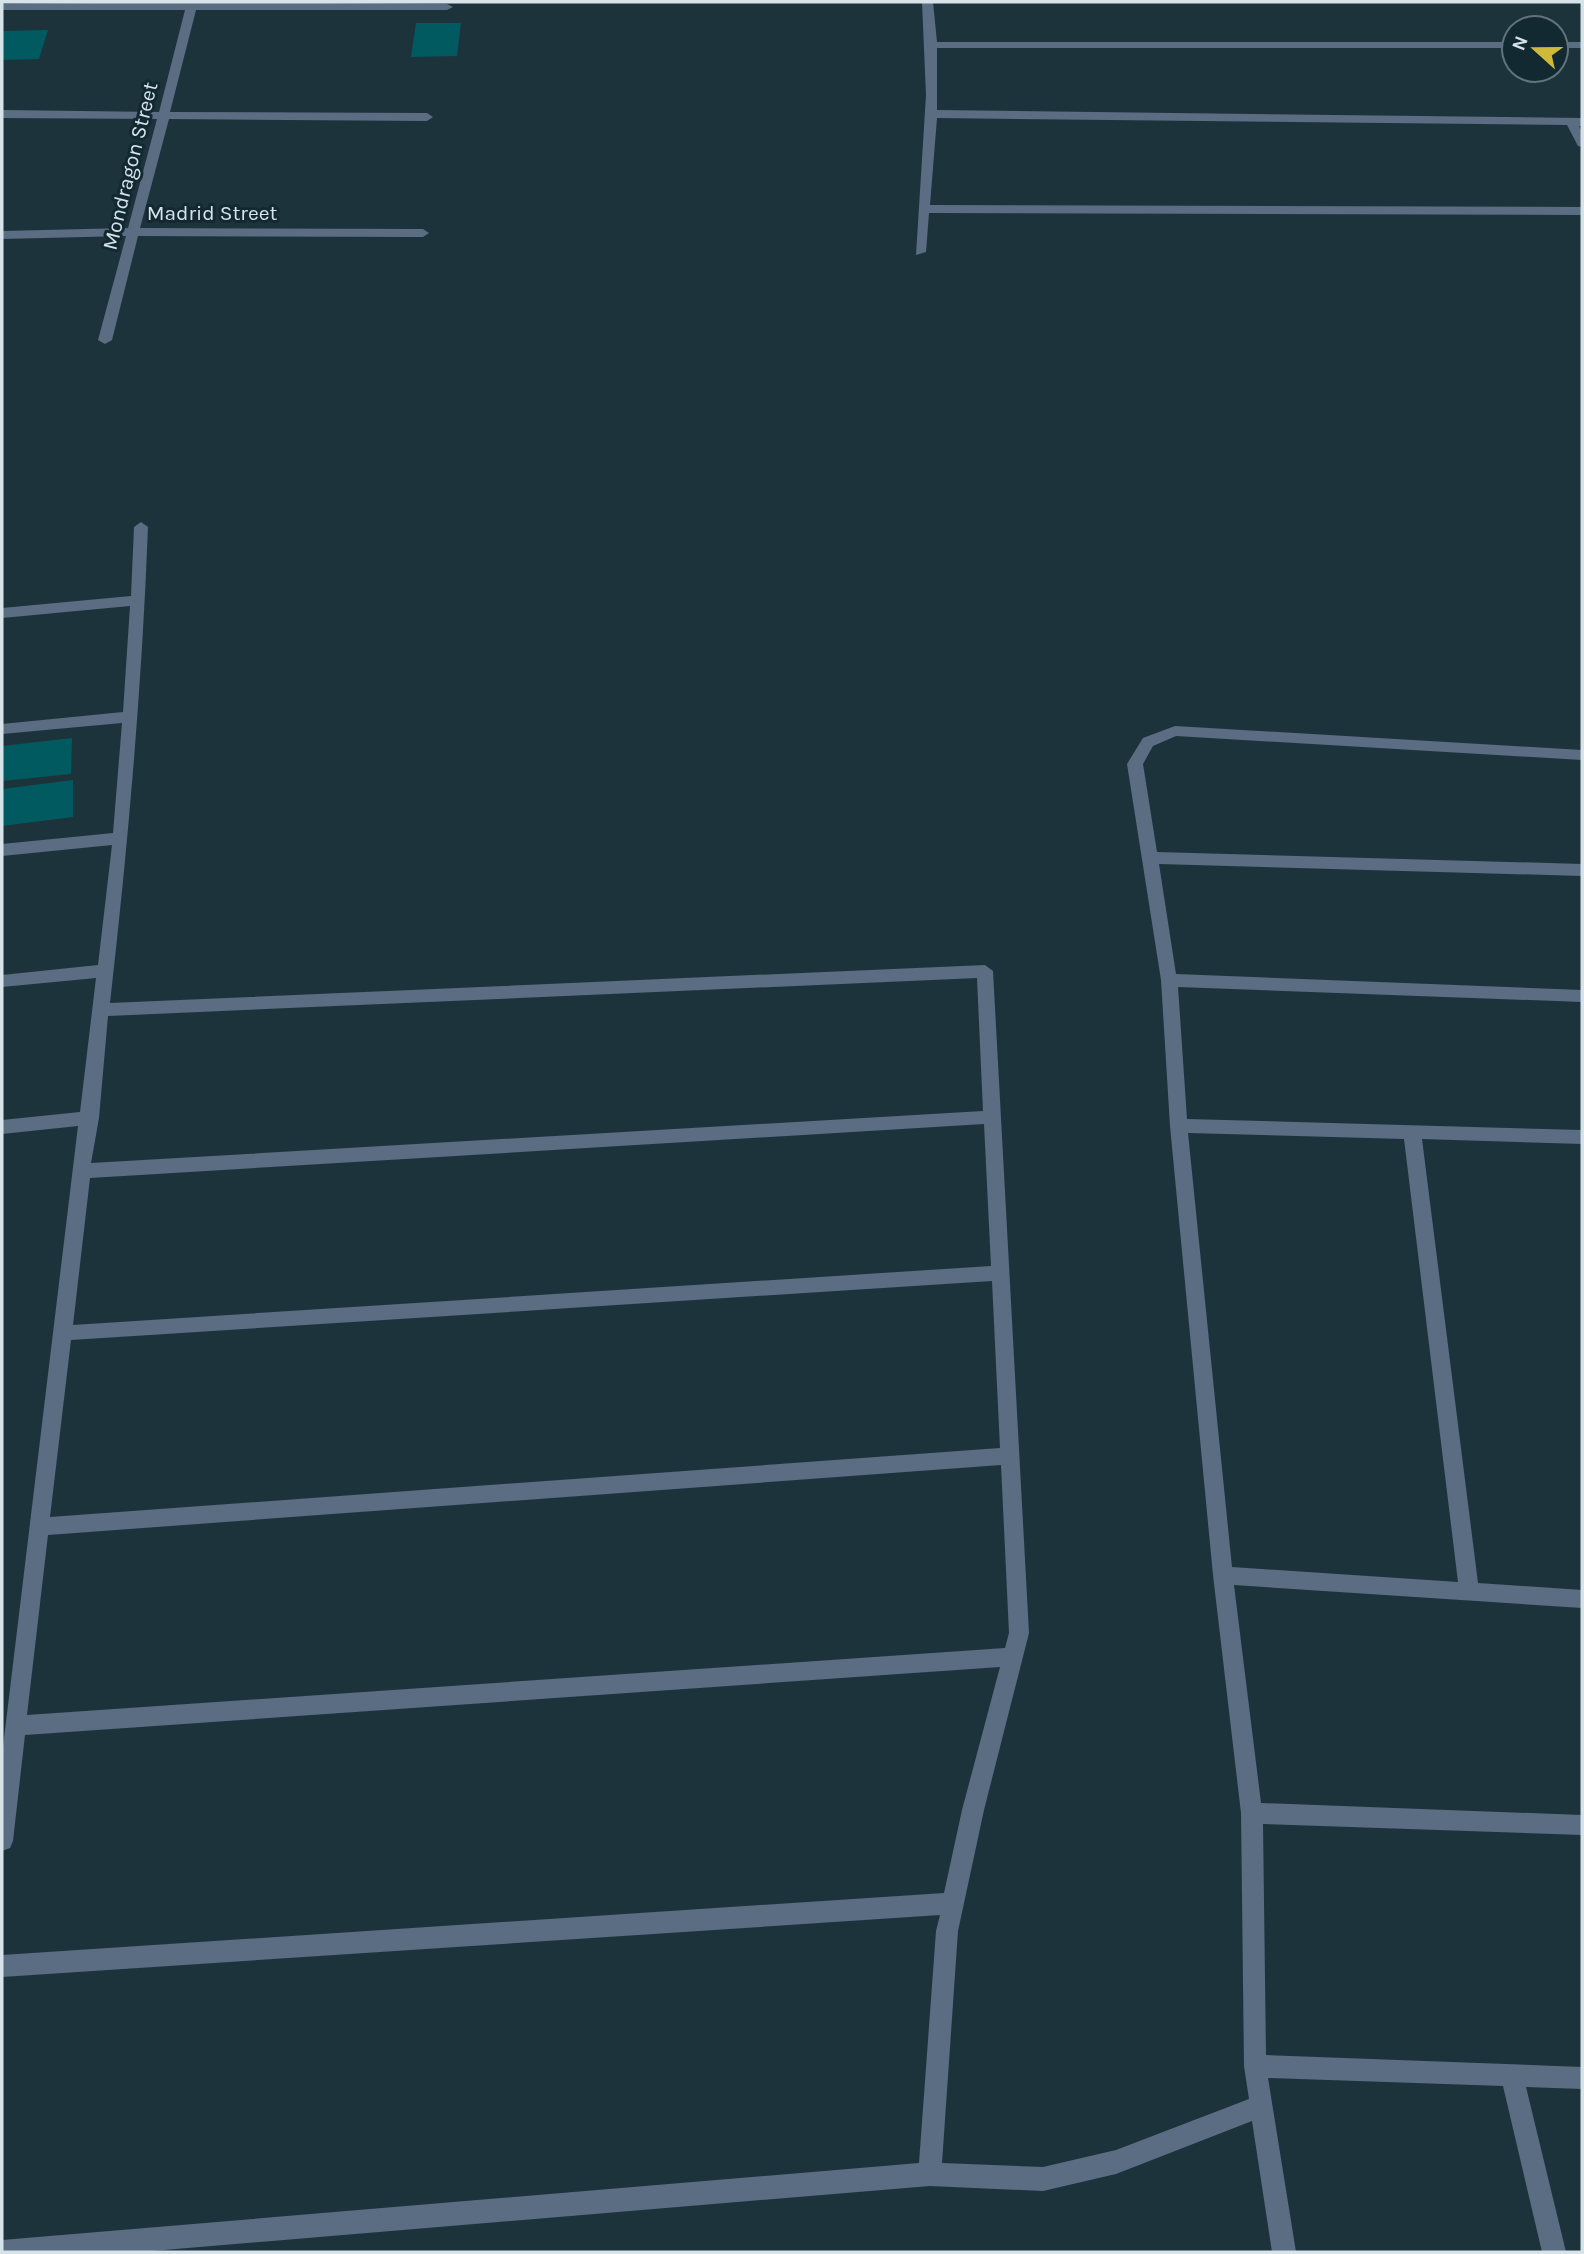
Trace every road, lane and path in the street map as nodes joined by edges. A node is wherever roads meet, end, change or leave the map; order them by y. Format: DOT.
graph roads {
  1 [pos="926,2"];
  2 [pos="192,5"];
  3 [pos="2,7"];
  4 [pos="447,7"];
  5 [pos="933,45"];
  6 [pos="1500,45"];
  7 [pos="2,114"];
  8 [pos="932,114"];
  9 [pos="163,115"];
  10 [pos="427,117"];
  11 [pos="1577,122"];
  12 [pos="1582,143"];
  13 [pos="923,209"];
  14 [pos="1582,211"];
  15 [pos="134,232"];
  16 [pos="423,233"];
  17 [pos="2,234"];
  18 [pos="920,252"];
  19 [pos="105,340"];
  20 [pos="141,527"];
  21 [pos="138,600"];
  22 [pos="2,613"];
  23 [pos="130,717"];
  24 [pos="2,729"];
  25 [pos="1582,755"];
  26 [pos="121,838"];
  27 [pos="2,850"];
  28 [pos="1152,858"];
  29 [pos="1582,870"];
  30 [pos="104,971"];
  31 [pos="1169,980"];
  32 [pos="2,981"];
  33 [pos="1582,996"];
  34 [pos="100,1010"];
  35 [pos="992,1116"];
  36 [pos="90,1118"];
  37 [pos="1179,1126"];
  38 [pos="2,1127"];
  39 [pos="1412,1132"];
  40 [pos="1582,1137"];
  41 [pos="83,1171"];
  42 [pos="1000,1273"];
  43 [pos="63,1333"];
  44 [pos="1009,1456"];
  45 [pos="40,1527"];
  46 [pos="1223,1575"];
  47 [pos="1469,1591"];
  48 [pos="1582,1600"];
  49 [pos="1012,1657"];
  50 [pos="16,1726"];
  51 [pos="1252,1813"];
  52 [pos="1582,1825"];
  53 [pos="2,1841"];
  54 [pos="953,1903"];
  55 [pos="2,1966"];
  56 [pos="1255,2066"];
  57 [pos="1512,2076"];
  58 [pos="1582,2078"];
  59 [pos="1261,2106"];
  60 [pos="930,2174"];
  61 [pos="2,2252"];
  62 [pos="1284,2252"];
  63 [pos="1554,2252"];
  1 -- 5 [label="street"];
  2 -- 3 [label="street"];
  2 -- 4 [label="street"];
  2 -- 9 [label="street, Mondragon Street"];
  5 -- 6 [label="street"];
  5 -- 8 [label="street"];
  7 -- 9 [label="street"];
  8 -- 11 [label="street"];
  8 -- 13 [label="street"];
  9 -- 10 [label="street"];
  9 -- 15 [label="street, Mondragon Street"];
  11 -- 12 [label="street"];
  13 -- 14 [label="street"];
  13 -- 18 [label="street"];
  15 -- 16 [label="street, Madrid Street"];
  15 -- 17 [label="street, Madrid Street"];
  15 -- 19 [label="street, Mondragon Street"];
  20 -- 21 [label="street"];
  21 -- 22 [label="street"];
  21 -- 23 [label="street"];
  23 -- 24 [label="street"];
  23 -- 26 [label="street"];
  25 -- 28 [label="street"];
  26 -- 27 [label="street"];
  26 -- 30 [label="street"];
  28 -- 29 [label="street"];
  28 -- 31 [label="street"];
  30 -- 32 [label="street"];
  30 -- 34 [label="street"];
  31 -- 33 [label="street"];
  31 -- 37 [label="street"];
  34 -- 35 [label="street"];
  34 -- 36 [label="street"];
  35 -- 41 [label="street"];
  35 -- 42 [label="street"];
  36 -- 38 [label="street"];
  36 -- 41 [label="street"];
  37 -- 39 [label="street"];
  37 -- 46 [label="street"];
  39 -- 40 [label="street"];
  39 -- 47 [label="street"];
  41 -- 43 [label="street"];
  42 -- 43 [label="street"];
  42 -- 44 [label="street"];
  43 -- 45 [label="street"];
  44 -- 45 [label="street"];
  44 -- 49 [label="street"];
  45 -- 50 [label="street"];
  46 -- 47 [label="street"];
  46 -- 51 [label="street"];
  47 -- 48 [label="street"];
  49 -- 50 [label="street"];
  49 -- 54 [label="street"];
  50 -- 53 [label="street"];
  51 -- 52 [label="street"];
  51 -- 56 [label="street"];
  54 -- 55 [label="street"];
  54 -- 60 [label="street"];
  56 -- 57 [label="street"];
  56 -- 59 [label="street"];
  57 -- 58 [label="street"];
  57 -- 63 [label="street"];
  59 -- 60 [label="street"];
  59 -- 62 [label="street"];
  60 -- 61 [label="street"];
}
